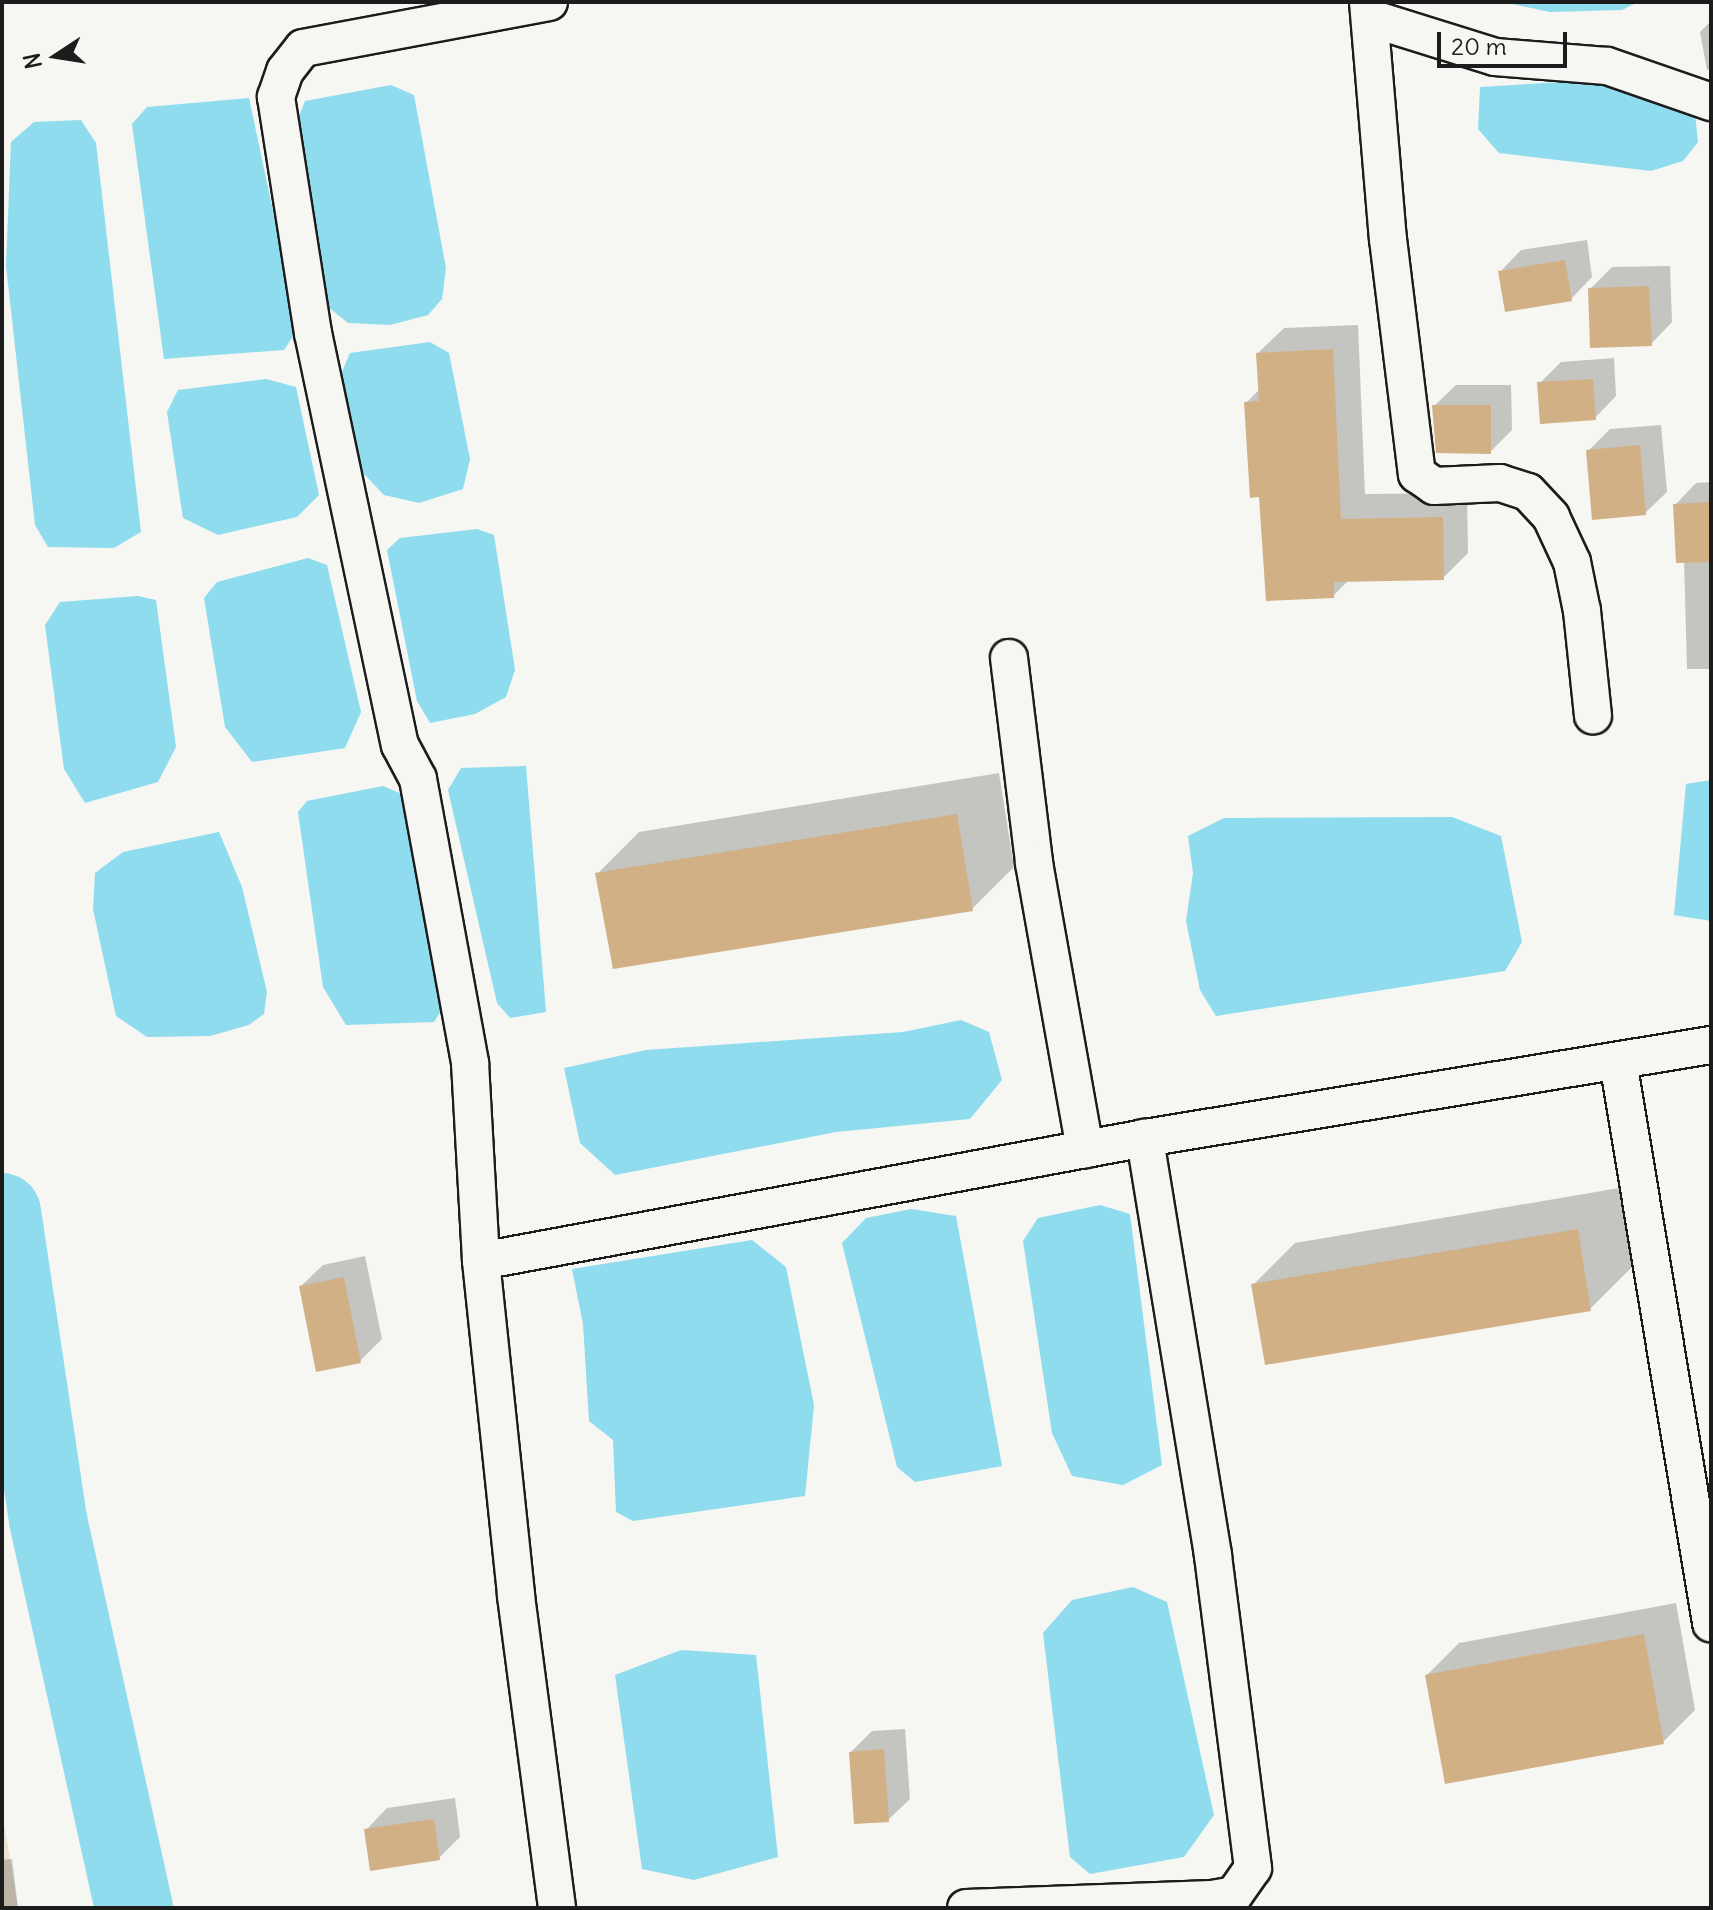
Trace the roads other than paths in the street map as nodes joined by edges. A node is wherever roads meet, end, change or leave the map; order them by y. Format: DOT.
graph roads {
  1 [pos="549,2"];
  2 [pos="1369,10"];
  3 [pos="1711,102"];
  4 [pos="1009,658"];
  5 [pos="1593,715"];
  6 [pos="1711,1045"];
  7 [pos="1618,1061"];
  8 [pos="1145,1138"];
  9 [pos="1085,1149"];
  10 [pos="481,1261"];
  11 [pos="1696,1454"];
  12 [pos="1711,1623"];
  13 [pos="557,1908"];
  14 [pos="966,1908"];
  1 -- 10 [label="street"];
  2 -- 3 [label="street"];
  2 -- 5 [label="street"];
  4 -- 9 [label="street"];
  6 -- 7 [label="street"];
  7 -- 8 [label="street"];
  7 -- 11 [label="street"];
  8 -- 9 [label="street"];
  8 -- 14 [label="street"];
  9 -- 10 [label="street"];
  10 -- 13 [label="street"];
  11 -- 12 [label="street"];
}
